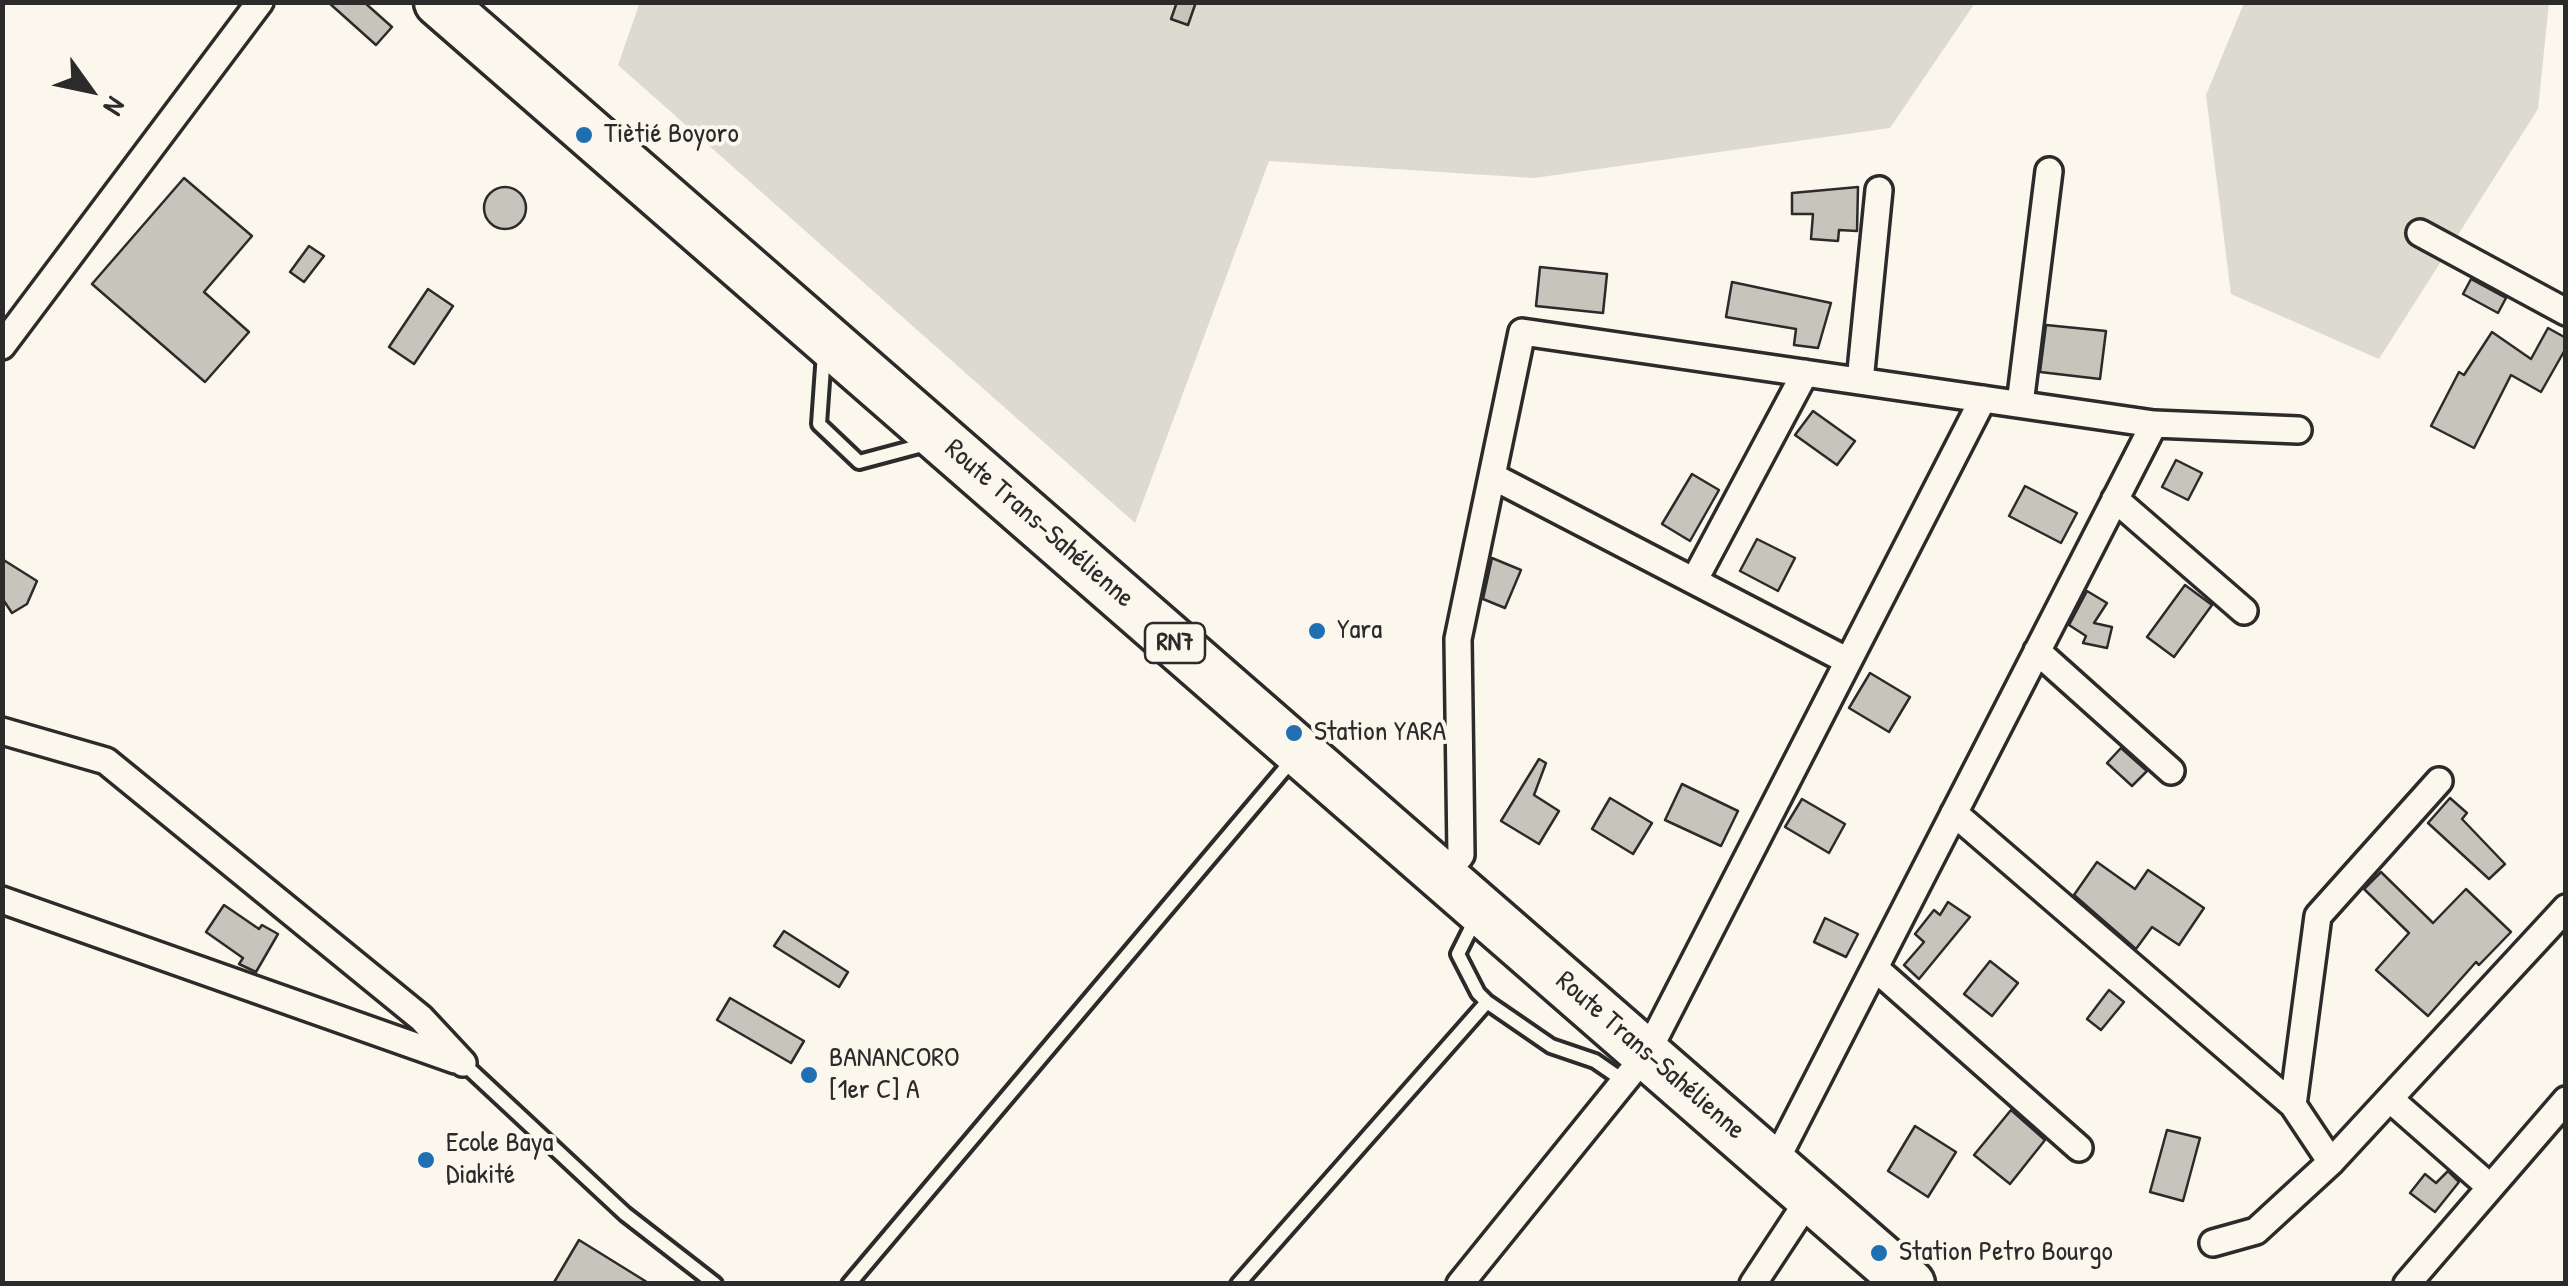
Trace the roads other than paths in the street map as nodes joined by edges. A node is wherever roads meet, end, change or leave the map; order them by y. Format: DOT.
graph roads {
  1 [pos="260,2"];
  2 [pos="439,2"];
  3 [pos="2049,171"];
  4 [pos="1880,190"];
  5 [pos="2420,233"];
  6 [pos="2566,312"];
  7 [pos="825,338"];
  8 [pos="2,346"];
  9 [pos="1805,373"];
  10 [pos="1860,381"];
  11 [pos="1984,399"];
  12 [pos="2020,404"];
  13 [pos="2154,424"];
  14 [pos="2298,430"];
  15 [pos="942,440"];
  16 [pos="1492,476"];
  17 [pos="2115,499"];
  18 [pos="1694,581"];
  19 [pos="2244,611"];
  20 [pos="2037,651"];
  21 [pos="1848,661"];
  22 [pos="2,732"];
  23 [pos="1300,752"];
  24 [pos="2172,771"];
  25 [pos="2438,781"];
  26 [pos="1954,813"];
  27 [pos="1443,876"];
  28 [pos="2,900"];
  29 [pos="2566,908"];
  30 [pos="1482,910"];
  31 [pos="1875,968"];
  32 [pos="1487,1002"];
  33 [pos="462,1063"];
  34 [pos="1635,1067"];
  35 [pos="2390,1100"];
  36 [pos="2566,1100"];
  37 [pos="2293,1105"];
  38 [pos="2080,1148"];
  39 [pos="2331,1162"];
  40 [pos="1774,1164"];
  41 [pos="2490,1188"];
  42 [pos="1811,1196"];
  43 [pos="2213,1242"];
  44 [pos="715,1284"];
  45 [pos="848,1284"];
  46 [pos="1238,1284"];
  47 [pos="1460,1284"];
  48 [pos="1754,1284"];
  49 [pos="1910,1284"];
  50 [pos="2406,1284"];
  1 -- 8 [label="street"];
  2 -- 7 [label="highway, Route Trans-Sahélienne / RN7"];
  3 -- 12 [label="street"];
  4 -- 10 [label="street"];
  5 -- 6 [label="street"];
  7 -- 15 [label="highway, Route Trans-Sahélienne / RN7"];
  7 -- 15 [label="lane"];
  9 -- 10 [label="street"];
  9 -- 16 [label="street"];
  9 -- 18 [label="street"];
  10 -- 11 [label="street"];
  11 -- 12 [label="street"];
  11 -- 21 [label="street"];
  12 -- 13 [label="street"];
  13 -- 14 [label="street"];
  13 -- 17 [label="street"];
  15 -- 23 [label="highway, Route Trans-Sahélienne / RN7"];
  16 -- 18 [label="street"];
  16 -- 27 [label="street"];
  17 -- 19 [label="street"];
  17 -- 20 [label="street"];
  18 -- 21 [label="street"];
  20 -- 24 [label="street"];
  20 -- 26 [label="street"];
  21 -- 34 [label="street"];
  22 -- 33 [label="street"];
  23 -- 27 [label="highway, Route Trans-Sahélienne / RN7"];
  23 -- 45 [label="lane"];
  25 -- 37 [label="street"];
  26 -- 31 [label="street"];
  26 -- 37 [label="street"];
  27 -- 30 [label="highway, Route Trans-Sahélienne / RN7"];
  28 -- 33 [label="street"];
  29 -- 35 [label="street"];
  30 -- 32 [label="lane"];
  30 -- 34 [label="highway, Route Trans-Sahélienne / RN7"];
  31 -- 38 [label="street"];
  31 -- 40 [label="street"];
  32 -- 34 [label="lane"];
  32 -- 46 [label="lane"];
  33 -- 44 [label="lane"];
  34 -- 40 [label="highway, Route Trans-Sahélienne / RN7"];
  34 -- 47 [label="street"];
  35 -- 39 [label="street"];
  35 -- 41 [label="street"];
  36 -- 41 [label="street"];
  37 -- 39 [label="street"];
  39 -- 43 [label="street"];
  40 -- 42 [label="highway, Route Trans-Sahélienne / RN7"];
  41 -- 50 [label="street"];
  42 -- 48 [label="street"];
  42 -- 49 [label="highway, Route Trans-Sahélienne / RN7"];
}
